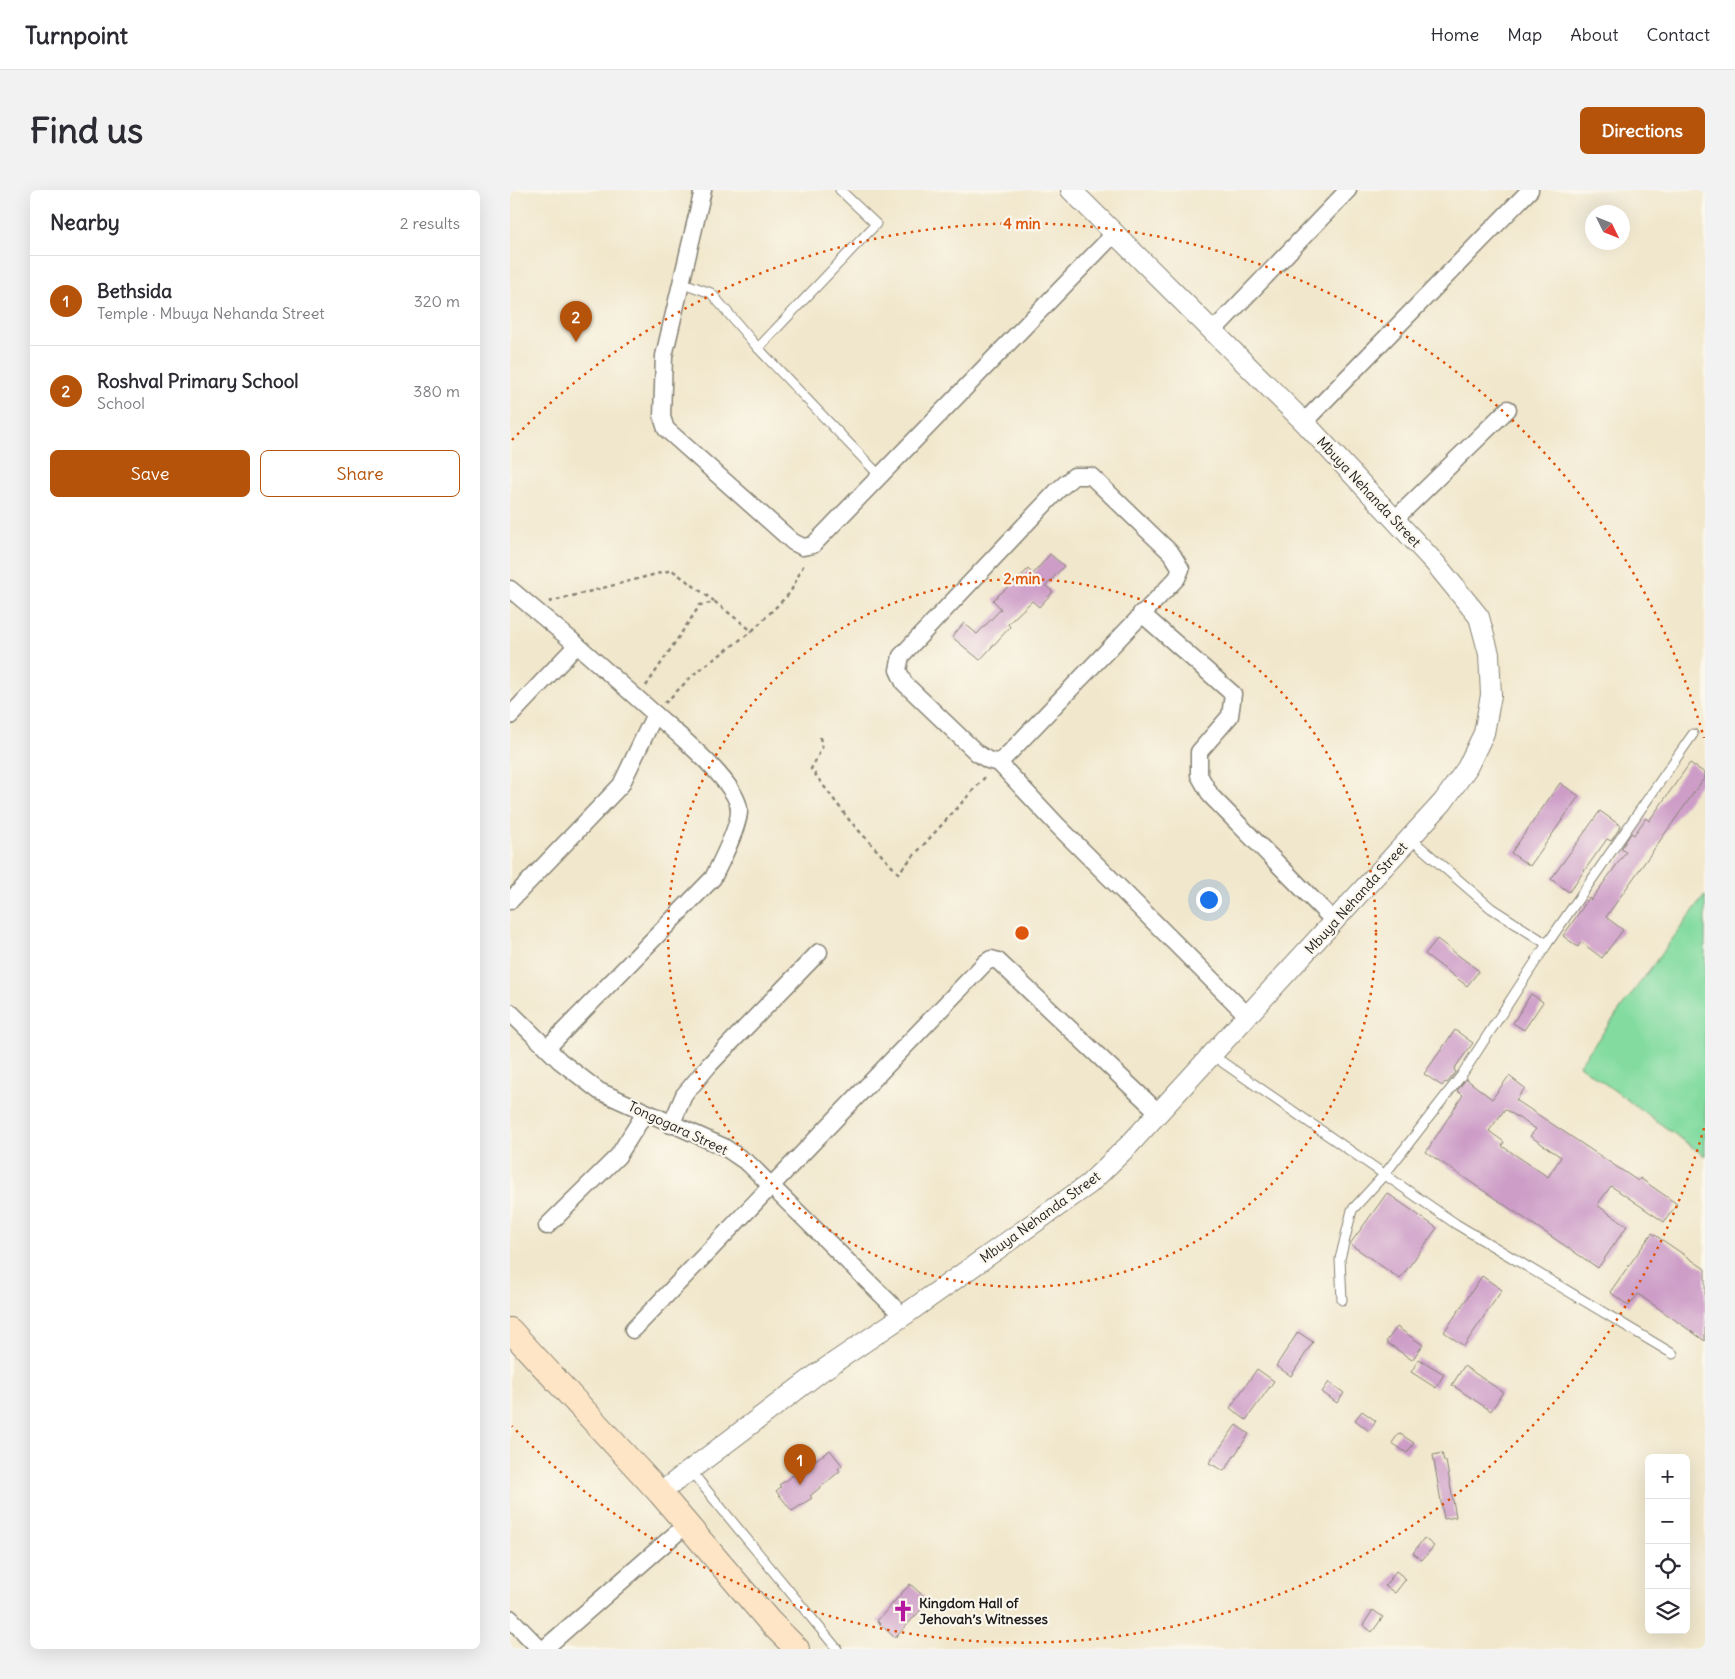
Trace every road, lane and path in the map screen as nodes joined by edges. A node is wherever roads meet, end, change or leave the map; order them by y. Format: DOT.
graph roads {
  1 [pos="703,190"];
  2 [pos="840,190"];
  3 [pos="1071,190"];
  4 [pos="1348,190"];
  5 [pos="1530,190"];
  6 [pos="1116,233"];
  7 [pos="683,283"];
  8 [pos="1214,330"];
  9 [pos="758,348"];
  10 [pos="1508,409"];
  11 [pos="1304,422"];
  12 [pos="880,476"];
  13 [pos="1395,519"];
  14 [pos="813,545"];
  15 [pos="510,589"];
  16 [pos="715,602"];
  17 [pos="531,608"];
  18 [pos="1141,613"];
  19 [pos="752,631"];
  20 [pos="577,645"];
  21 [pos="638,698"];
  22 [pos="655,714"];
  23 [pos="510,716"];
  24 [pos="1693,734"];
  25 [pos="820,737"];
  26 [pos="999,763"];
  27 [pos="1410,838"];
  28 [pos="510,901"];
  29 [pos="1335,922"];
  30 [pos="1547,944"];
  31 [pos="819,952"];
  32 [pos="510,1012"];
  33 [pos="1248,1016"];
  34 [pos="547,1048"];
  35 [pos="1212,1055"];
  36 [pos="646,1113"];
  37 [pos="1159,1113"];
  38 [pos="671,1125"];
  39 [pos="1384,1175"];
  40 [pos="771,1188"];
  41 [pos="547,1226"];
  42 [pos="1342,1300"];
  43 [pos="903,1316"];
  44 [pos="510,1330"];
  45 [pos="633,1330"];
  46 [pos="1673,1354"];
  47 [pos="690,1470"];
  48 [pos="660,1493"];
  49 [pos="687,1524"];
  50 [pos="510,1618"];
  51 [pos="542,1649"];
  52 [pos="796,1649"];
  53 [pos="837,1649"];
  1 -- 7 [label="street"];
  2 -- 9 [label="lane"];
  3 -- 6 [label="street, Mbuya Nehanda Street"];
  4 -- 8 [label="street"];
  5 -- 11 [label="street"];
  6 -- 8 [label="street, Mbuya Nehanda Street"];
  6 -- 12 [label="street"];
  7 -- 9 [label="lane"];
  7 -- 14 [label="street"];
  8 -- 11 [label="street, Mbuya Nehanda Street"];
  9 -- 12 [label="lane"];
  10 -- 13 [label="street"];
  11 -- 13 [label="street, Mbuya Nehanda Street"];
  12 -- 14 [label="street"];
  13 -- 27 [label="street, Mbuya Nehanda Street"];
  14 -- 19 [label="path"];
  15 -- 17 [label="street"];
  16 -- 17 [label="path"];
  16 -- 19 [label="path"];
  16 -- 21 [label="path"];
  17 -- 20 [label="street"];
  18 -- 26 [label="street"];
  18 -- 26 [label="street"];
  18 -- 29 [label="street"];
  19 -- 22 [label="path"];
  20 -- 21 [label="street"];
  20 -- 23 [label="street"];
  21 -- 22 [label="street"];
  22 -- 28 [label="street"];
  22 -- 34 [label="street"];
  24 -- 30 [label="lane"];
  25 -- 26 [label="path"];
  26 -- 33 [label="street"];
  27 -- 29 [label="street, Mbuya Nehanda Street"];
  27 -- 30 [label="lane"];
  29 -- 33 [label="street, Mbuya Nehanda Street"];
  30 -- 39 [label="lane"];
  31 -- 38 [label="street"];
  32 -- 34 [label="street, Tongogara Street"];
  33 -- 35 [label="street, Mbuya Nehanda Street"];
  34 -- 36 [label="street, Tongogara Street"];
  35 -- 37 [label="street, Mbuya Nehanda Street"];
  35 -- 39 [label="lane"];
  36 -- 38 [label="street, Tongogara Street"];
  36 -- 41 [label="street"];
  37 -- 40 [label="street"];
  37 -- 43 [label="street, Mbuya Nehanda Street"];
  38 -- 40 [label="street, Tongogara Street"];
  39 -- 42 [label="lane"];
  39 -- 46 [label="lane"];
  40 -- 43 [label="street, Tongogara Street"];
  40 -- 45 [label="street"];
  43 -- 47 [label="street, Mbuya Nehanda Street"];
  44 -- 48 [label="main road"];
  47 -- 48 [label="street, Mbuya Nehanda Street"];
  47 -- 53 [label="lane"];
  48 -- 49 [label="main road"];
  49 -- 51 [label="street"];
  49 -- 52 [label="main road"];
  50 -- 51 [label="street"];
}
